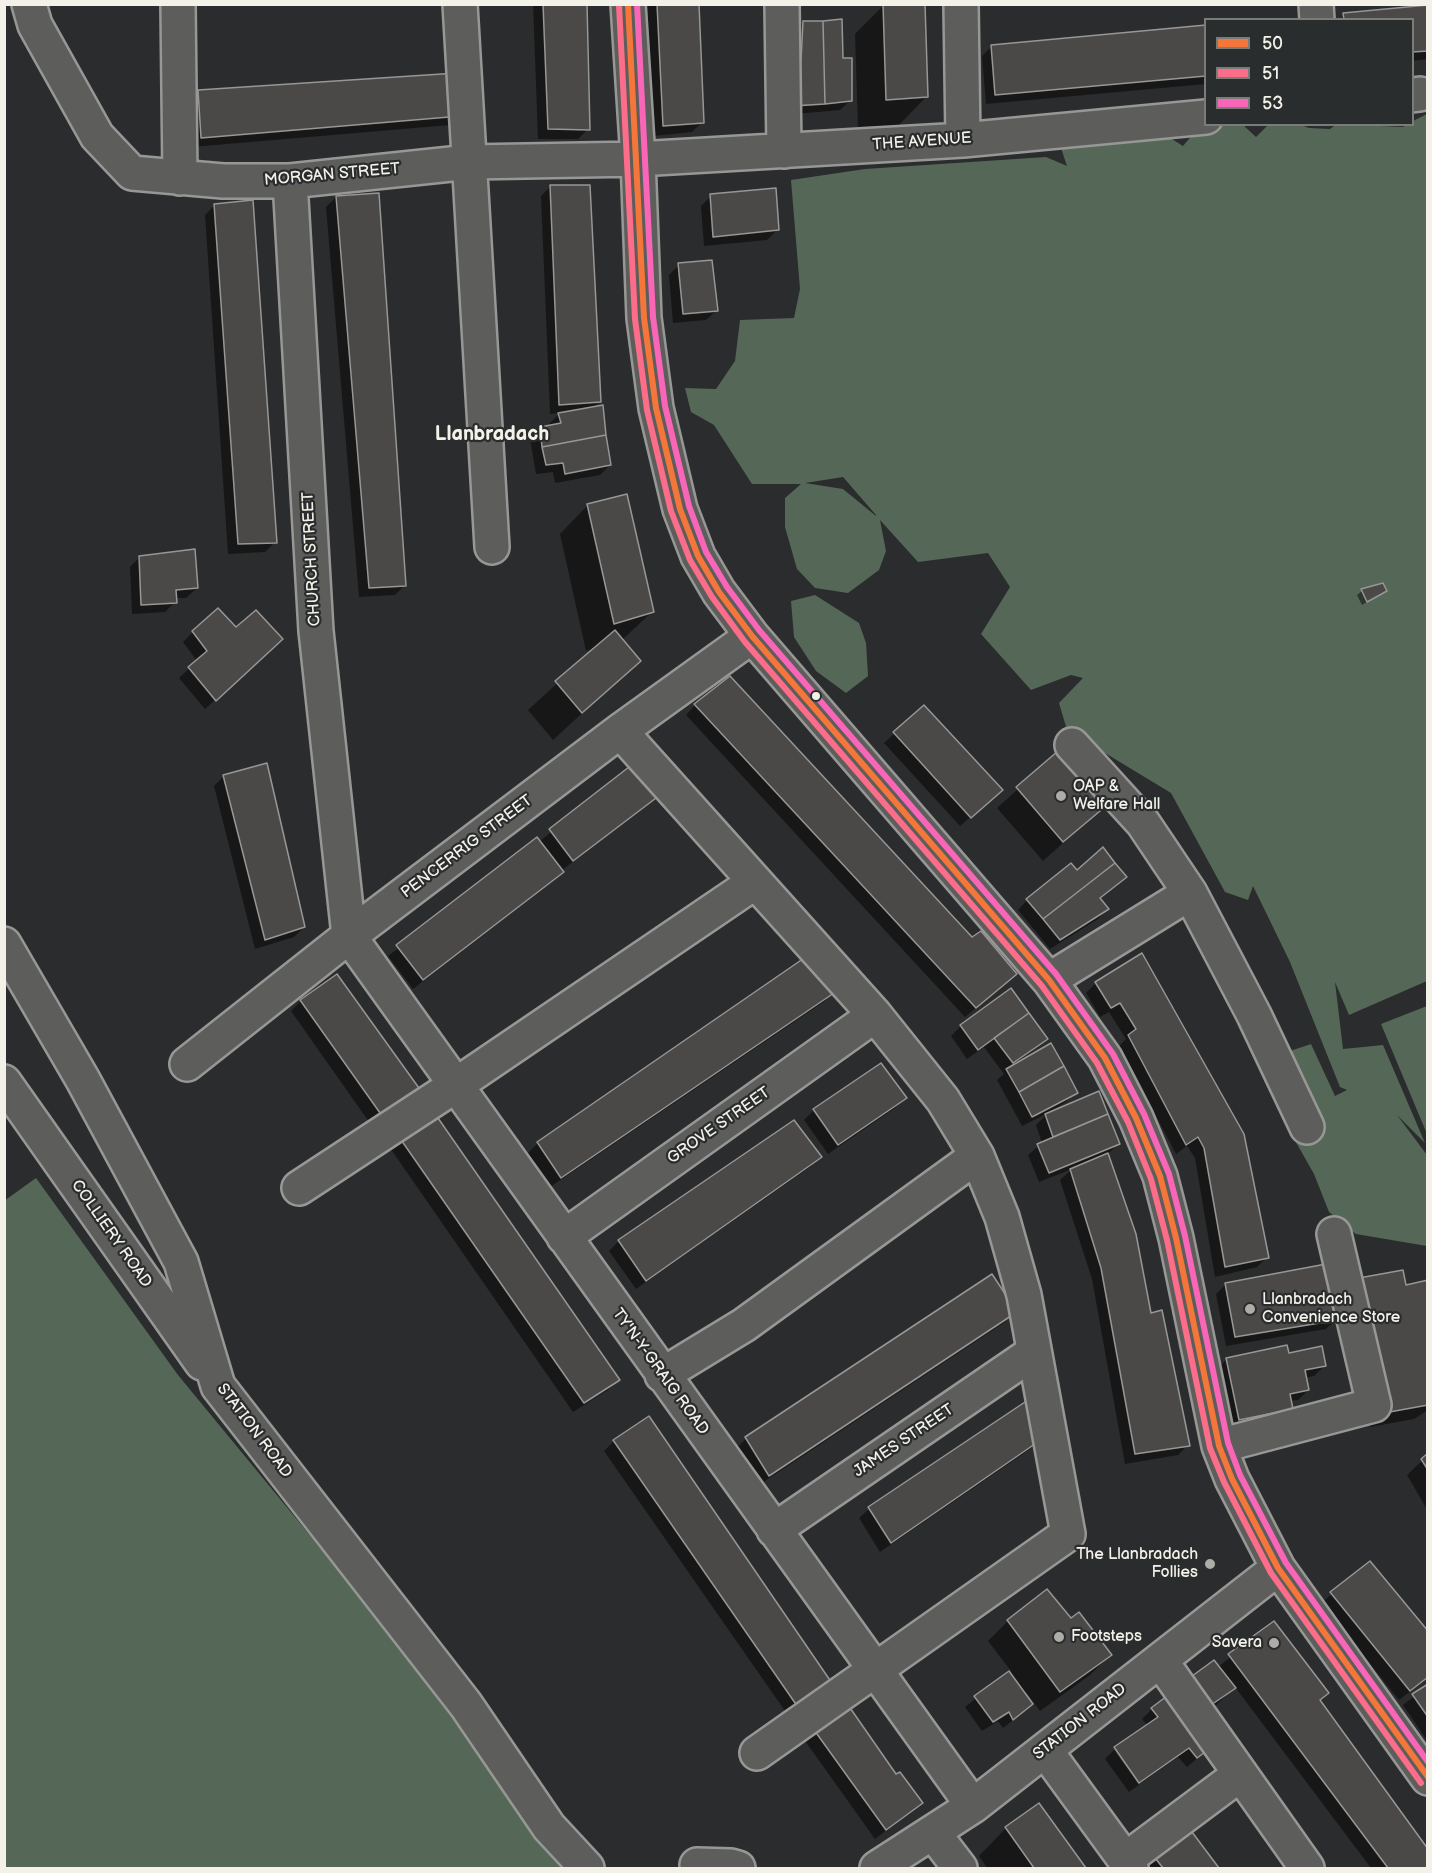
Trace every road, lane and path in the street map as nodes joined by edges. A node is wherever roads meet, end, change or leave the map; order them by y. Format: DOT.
graph roads {
  1 [pos="178,4"];
  2 [pos="460,4"];
  3 [pos="628,4"];
  4 [pos="782,4"];
  5 [pos="961,4"];
  6 [pos="32,15"];
  7 [pos="1204,117"];
  8 [pos="963,140"];
  9 [pos="784,151"];
  10 [pos="638,159"];
  11 [pos="470,162"];
  12 [pos="180,178"];
  13 [pos="290,181"];
  14 [pos="492,547"];
  15 [pos="752,636"];
  16 [pos="620,731"];
  17 [pos="1072,745"];
  18 [pos="755,882"];
  19 [pos="1190,893"];
  20 [pos="349,936"];
  21 [pos="4,944"];
  22 [pos="1050,980"];
  23 [pos="875,1015"];
  24 [pos="187,1064"];
  25 [pos="4,1082"];
  26 [pos="456,1085"];
  27 [pos="1307,1127"];
  28 [pos="977,1156"];
  29 [pos="299,1188"];
  30 [pos="1335,1234"];
  31 [pos="564,1237"];
  32 [pos="1034,1352"];
  33 [pos="662,1375"];
  34 [pos="218,1386"];
  35 [pos="1219,1446"];
  36 [pos="774,1530"];
  37 [pos="1278,1568"];
  38 [pos="1160,1660"];
  39 [pos="876,1671"];
  40 [pos="1045,1750"];
  41 [pos="757,1753"];
  42 [pos="1239,1775"];
  43 [pos="1428,1778"];
  44 [pos="973,1806"];
  45 [pos="934,1834"];
  46 [pos="1128,1864"];
  47 [pos="697,1865"];
  48 [pos="587,1869"];
  49 [pos="738,1869"];
  50 [pos="877,1869"];
  51 [pos="960,1869"];
  52 [pos="1307,1869"];
  1 -- 12 [label="street"];
  2 -- 11 [label="street"];
  3 -- 10 [label="street"];
  4 -- 9 [label="street"];
  5 -- 8 [label="street"];
  6 -- 12 [label="street, MORGAN STREET"];
  7 -- 8 [label="street, THE AVENUE"];
  8 -- 9 [label="street, THE AVENUE"];
  9 -- 10 [label="street, THE AVENUE"];
  10 -- 11 [label="street, MORGAN STREET"];
  10 -- 15 [label="street"];
  11 -- 13 [label="street, MORGAN STREET"];
  11 -- 14 [label="street"];
  12 -- 13 [label="street, MORGAN STREET"];
  13 -- 20 [label="street, CHURCH STREET"];
  15 -- 16 [label="street, PENCERRIG STREET"];
  15 -- 22 [label="street"];
  16 -- 18 [label="street"];
  16 -- 20 [label="street, PENCERRIG STREET"];
  17 -- 19 [label="street"];
  18 -- 23 [label="street"];
  18 -- 26 [label="street"];
  19 -- 22 [label="street"];
  19 -- 27 [label="street"];
  20 -- 24 [label="street, PENCERRIG STREET"];
  20 -- 26 [label="street, TY'N-Y-GRAIG ROAD"];
  21 -- 34 [label="street, STATION ROAD"];
  22 -- 35 [label="street"];
  23 -- 28 [label="street"];
  23 -- 31 [label="street, GROVE STREET"];
  25 -- 34 [label="street, COLLIERY ROAD"];
  26 -- 29 [label="street"];
  26 -- 31 [label="street, TY'N-Y-GRAIG ROAD"];
  28 -- 32 [label="street"];
  28 -- 33 [label="street"];
  30 -- 35 [label="street"];
  31 -- 33 [label="street, TY'N-Y-GRAIG ROAD"];
  32 -- 36 [label="street, JAMES STREET"];
  32 -- 39 [label="street"];
  33 -- 36 [label="street, TY'N-Y-GRAIG ROAD"];
  34 -- 48 [label="street, STATION ROAD"];
  35 -- 37 [label="street"];
  36 -- 39 [label="street, TY'N-Y-GRAIG ROAD"];
  37 -- 38 [label="street, STATION ROAD"];
  37 -- 43 [label="street"];
  38 -- 40 [label="street, STATION ROAD"];
  38 -- 42 [label="street"];
  39 -- 41 [label="street"];
  39 -- 44 [label="street, TY'N-Y-GRAIG ROAD"];
  40 -- 44 [label="street, STATION ROAD"];
  40 -- 46 [label="street"];
  42 -- 46 [label="street"];
  42 -- 52 [label="street"];
  44 -- 45 [label="street, STATION ROAD"];
  45 -- 50 [label="street, STATION ROAD"];
  45 -- 51 [label="street"];
  47 -- 49 [label="street"];
}
